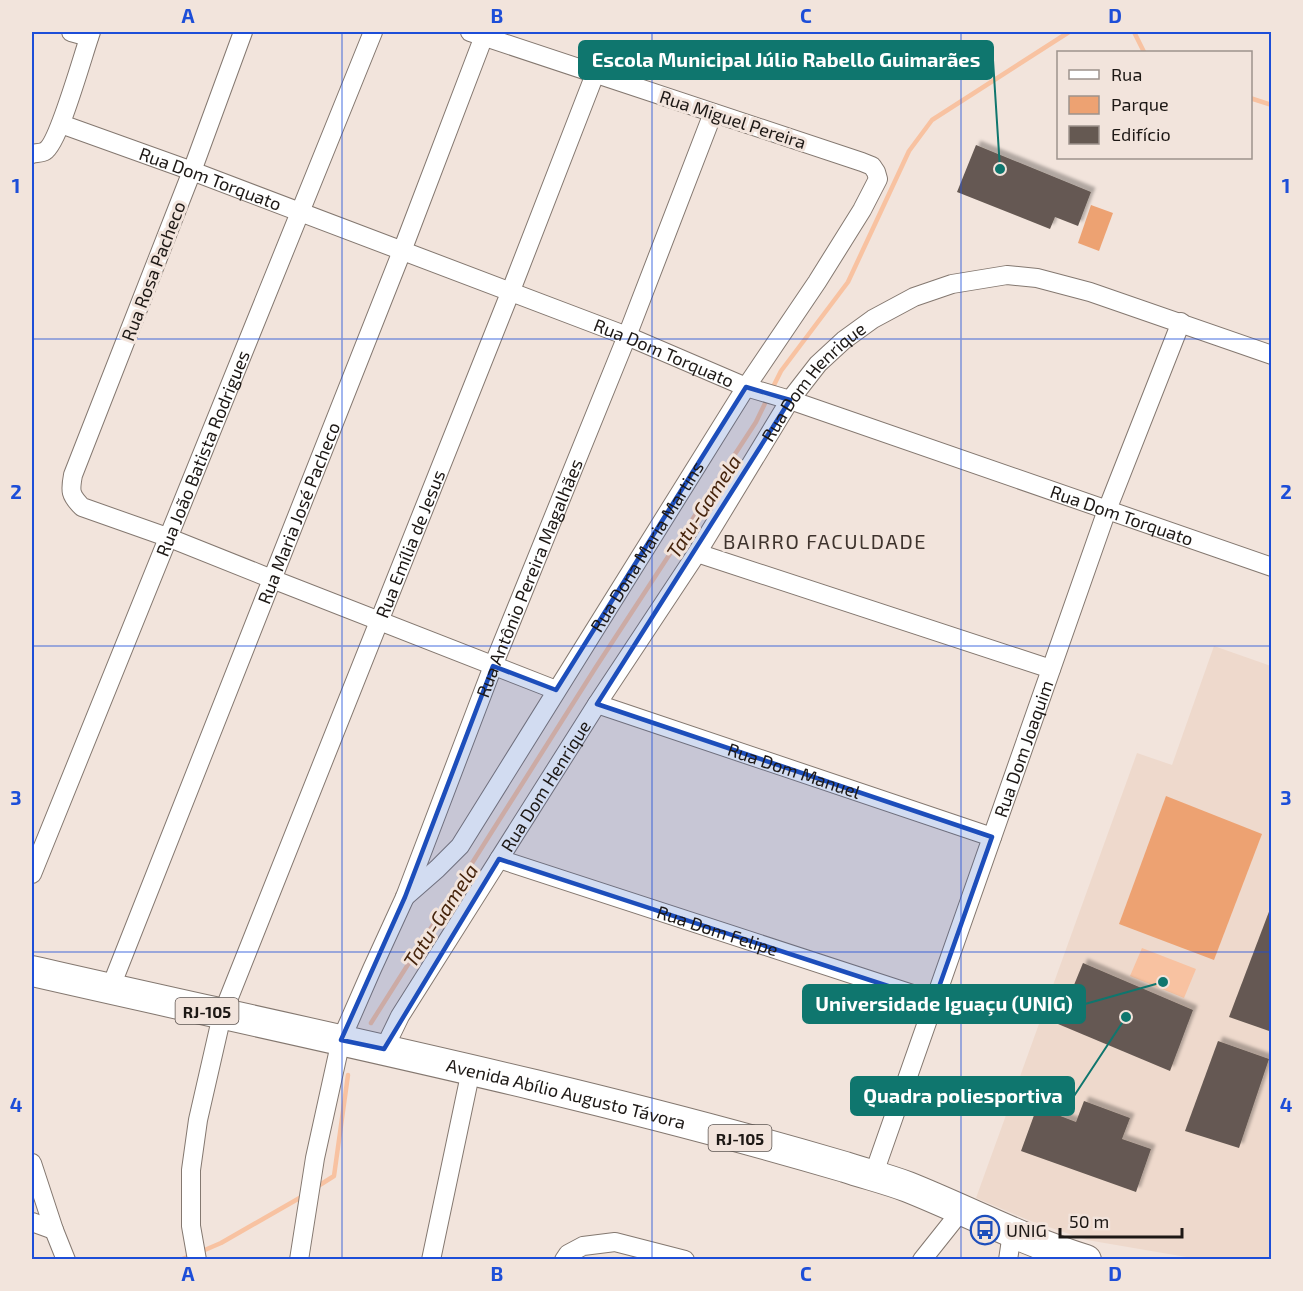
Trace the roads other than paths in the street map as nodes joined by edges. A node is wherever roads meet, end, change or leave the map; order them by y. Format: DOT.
graph roads {
  1 [pos="71,32"];
  2 [pos="243,32"];
  3 [pos="373,32"];
  4 [pos="90,34"];
  5 [pos="477,34"];
  6 [pos="596,74"];
  7 [pos="713,113"];
  8 [pos="61,124"];
  9 [pos="32,154"];
  10 [pos="192,171"];
  11 [pos="875,186"];
  12 [pos="300,212"];
  13 [pos="402,251"];
  14 [pos="510,293"];
  15 [pos="1181,322"];
  16 [pos="627,336"];
  17 [pos="1272,355"];
  18 [pos="753,389"];
  19 [pos="785,399"];
  20 [pos="1107,510"];
  21 [pos="167,537"];
  22 [pos="697,553"];
  23 [pos="1272,567"];
  24 [pos="272,579"];
  25 [pos="379,621"];
  26 [pos="493,666"];
  27 [pos="1051,669"];
  28 [pos="556,690"];
  29 [pos="597,704"];
  30 [pos="992,837"];
  31 [pos="499,859"];
  32 [pos="32,874"];
  33 [pos="405,897"];
  34 [pos="32,971"];
  35 [pos="110,989"];
  36 [pos="934,1001"];
  37 [pos="222,1015"];
  38 [pos="341,1040"];
  39 [pos="384,1049"];
  40 [pos="471,1070"];
  41 [pos="32,1163"];
  42 [pos="873,1176"];
  43 [pos="961,1211"];
  44 [pos="32,1222"];
  45 [pos="54,1230"];
  46 [pos="1010,1246"];
  47 [pos="63,1257"];
  48 [pos="197,1260"];
  49 [pos="299,1260"];
  50 [pos="432,1260"];
  51 [pos="564,1260"];
  52 [pos="684,1260"];
  53 [pos="922,1260"];
  54 [pos="1086,1260"];
  1 -- 4 [label="street"];
  2 -- 10 [label="street, Rua Rosa Pacheco"];
  3 -- 12 [label="street, Rua João Batista Rodrigues"];
  4 -- 8 [label="street"];
  5 -- 6 [label="street, Rua Miguel Pereira"];
  5 -- 13 [label="street, Rua Maria José Pacheco"];
  6 -- 7 [label="street, Rua Miguel Pereira"];
  6 -- 14 [label="street, Rua Emília de Jesus"];
  7 -- 11 [label="street, Rua Miguel Pereira"];
  7 -- 16 [label="street, Rua Antônio Pereira Magalhães"];
  8 -- 9 [label="street"];
  8 -- 10 [label="street, Rua Dom Torquato"];
  10 -- 12 [label="street, Rua Dom Torquato"];
  10 -- 21 [label="street, Rua Rosa Pacheco"];
  11 -- 18 [label="street, Rua Dona Maria Martins"];
  12 -- 13 [label="street, Rua Dom Torquato"];
  12 -- 21 [label="street, Rua João Batista Rodrigues"];
  13 -- 14 [label="street, Rua Dom Torquato"];
  13 -- 24 [label="street, Rua Maria José Pacheco"];
  14 -- 16 [label="street, Rua Dom Torquato"];
  14 -- 25 [label="street, Rua Emília de Jesus"];
  15 -- 17 [label="street, Rua Dom Henrique"];
  15 -- 19 [label="street, Rua Dom Henrique"];
  15 -- 20 [label="street, Rua Dom Joaquim"];
  16 -- 18 [label="street, Rua Dom Torquato"];
  16 -- 26 [label="street, Rua Antônio Pereira Magalhães"];
  18 -- 19 [label="street, Rua Dom Torquato"];
  18 -- 28 [label="street, Rua Dona Maria Martins"];
  19 -- 20 [label="street, Rua Dom Torquato"];
  19 -- 22 [label="street, Rua Dom Henrique"];
  20 -- 23 [label="street, Rua Dom Torquato"];
  20 -- 27 [label="street, Rua Dom Joaquim"];
  21 -- 24 [label="street"];
  21 -- 32 [label="street, Rua João Batista Rodrigues"];
  22 -- 27 [label="street"];
  22 -- 29 [label="street, Rua Dom Henrique"];
  24 -- 25 [label="street"];
  24 -- 35 [label="street, Rua Maria José Pacheco"];
  25 -- 26 [label="street"];
  25 -- 37 [label="street, Rua Emília de Jesus"];
  26 -- 28 [label="street"];
  26 -- 33 [label="street, Rua Antônio Pereira Magalhães"];
  27 -- 30 [label="street, Rua Dom Joaquim"];
  28 -- 33 [label="street, Rua Dona Maria Martins"];
  29 -- 30 [label="street, Rua Dom Manuel"];
  29 -- 31 [label="street, Rua Dom Henrique"];
  30 -- 36 [label="street, Rua Dom Joaquim"];
  31 -- 36 [label="street, Rua Dom Felipe"];
  31 -- 39 [label="street, Rua Dom Henrique"];
  33 -- 38 [label="street, Rua Antônio Pereira Magalhães"];
  34 -- 35 [label="main road, Avenida Abílio Augusto Távora / RJ-105"];
  35 -- 37 [label="main road, Avenida Abílio Augusto Távora / RJ-105"];
  36 -- 42 [label="street, Rua Dom Joaquim"];
  37 -- 38 [label="main road, Avenida Abílio Augusto Távora / RJ-105"];
  37 -- 48 [label="street, Rua Emília de Jesus"];
  38 -- 39 [label="main road, Avenida Abílio Augusto Távora / RJ-105"];
  38 -- 49 [label="street, Rua Antônio Pereira Magalhães"];
  39 -- 40 [label="main road, Avenida Abílio Augusto Távora / RJ-105"];
  40 -- 42 [label="main road, Avenida Abílio Augusto Távora / RJ-105"];
  40 -- 50 [label="street"];
  41 -- 45 [label="street"];
  42 -- 43 [label="main road, Avenida Abílio Augusto Távora / RJ-105"];
  43 -- 46 [label="main road, Avenida Abílio Augusto Távora / RJ-105"];
  43 -- 53 [label="street"];
  44 -- 45 [label="street"];
  45 -- 47 [label="street"];
  46 -- 54 [label="main road, Avenida Abílio Augusto Távora / RJ-105"];
  51 -- 52 [label="street"];
}
